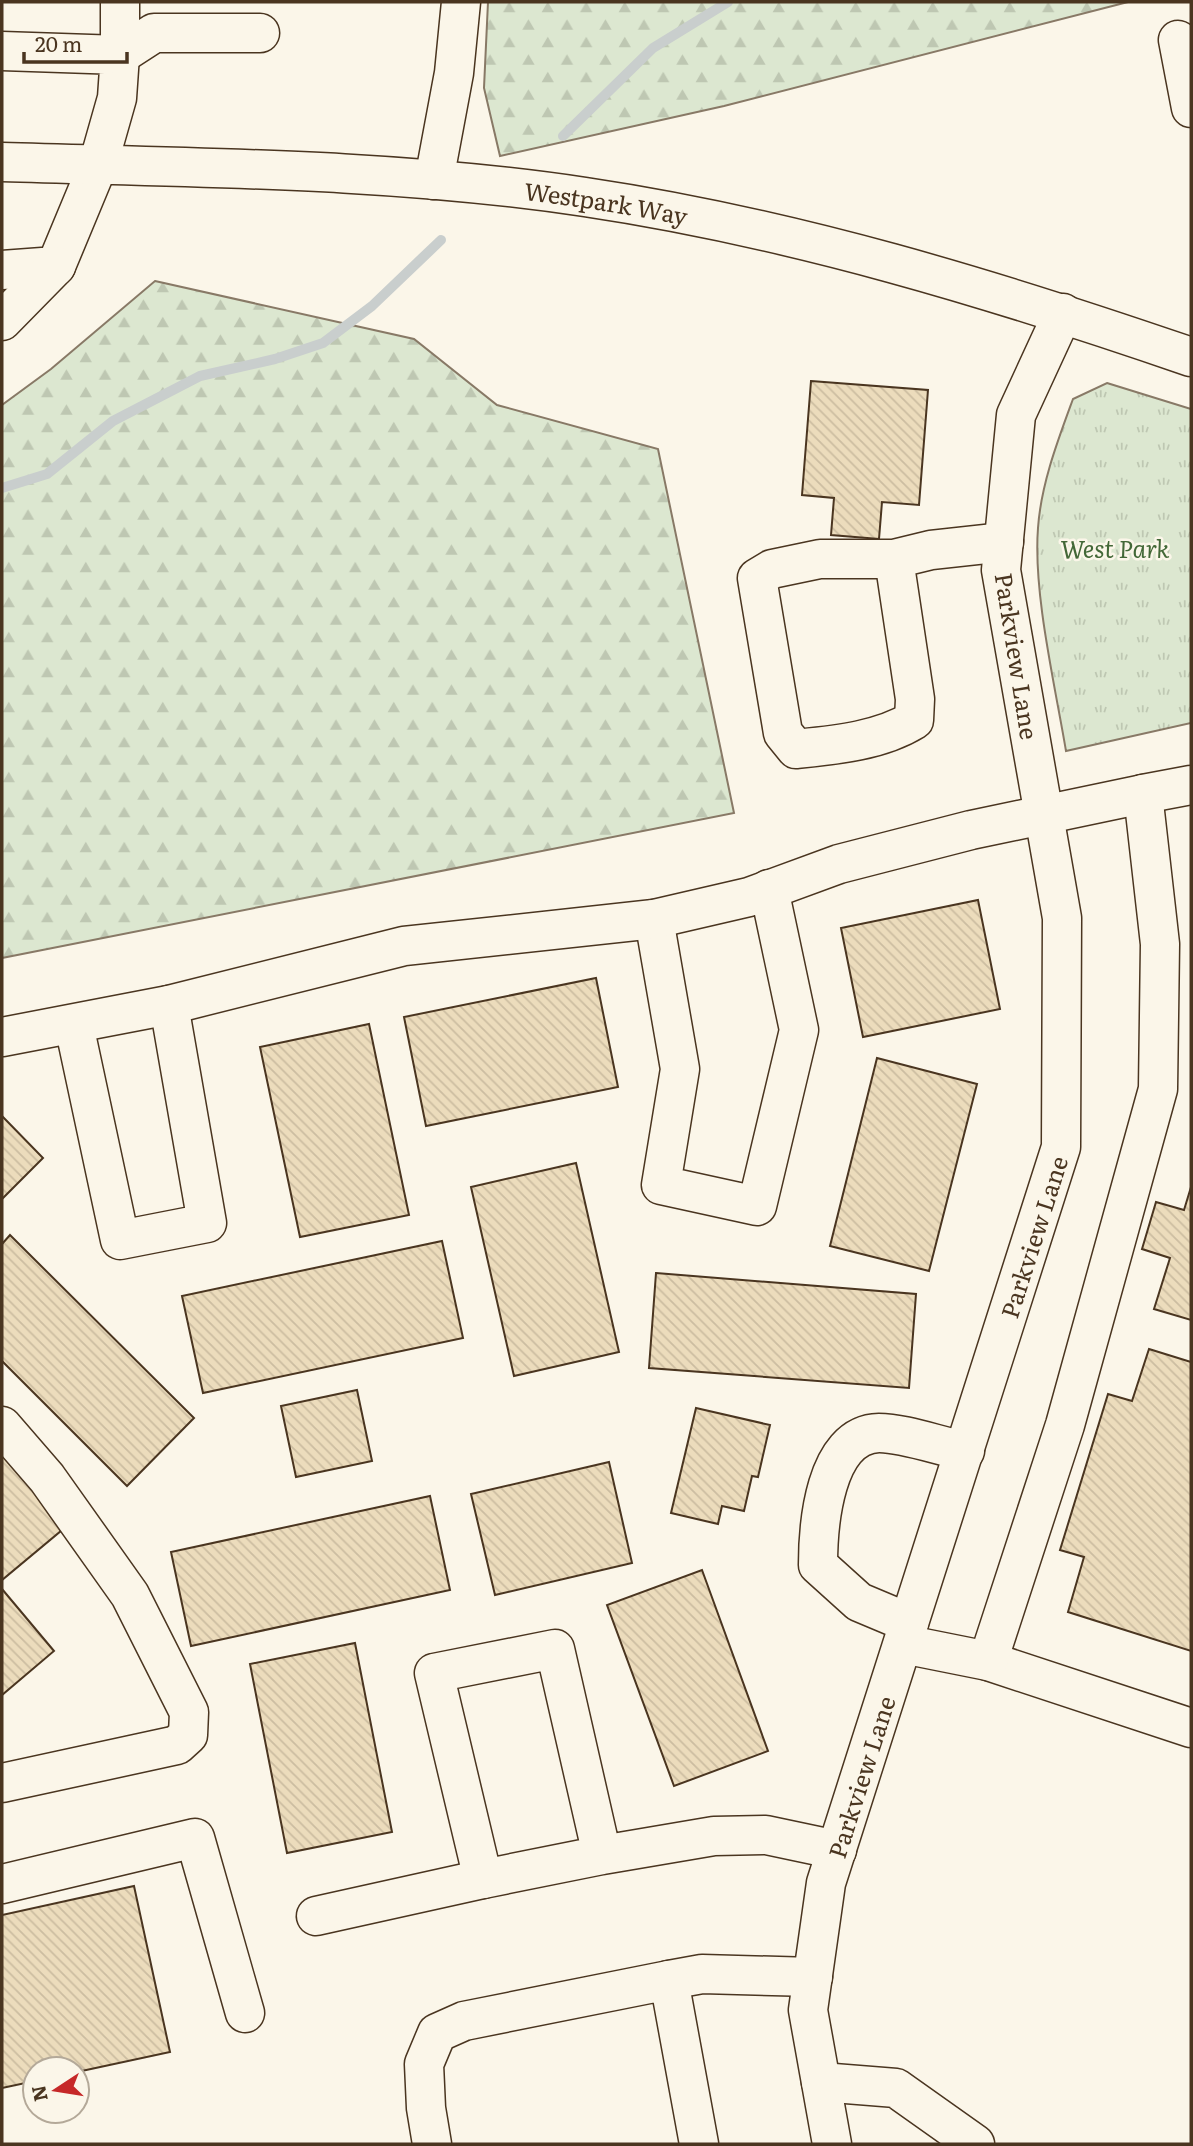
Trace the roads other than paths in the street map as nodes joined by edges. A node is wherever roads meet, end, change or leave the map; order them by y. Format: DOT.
graph roads {
  1 [pos="120,2"];
  2 [pos="461,2"];
  3 [pos="260,33"];
  4 [pos="1178,40"];
  5 [pos="2,51"];
  6 [pos="120,55"];
  7 [pos="1191,108"];
  8 [pos="2,162"];
  9 [pos="98,165"];
  10 [pos="445,181"];
  11 [pos="56,266"];
  12 [pos="2,270"];
  13 [pos="1063,313"];
  14 [pos="2,321"];
  15 [pos="1191,357"];
  16 [pos="1004,542"];
  17 [pos="894,559"];
  18 [pos="1191,785"];
  19 [pos="1143,794"];
  20 [pos="1045,815"];
  21 [pos="769,889"];
  22 [pos="654,919"];
  23 [pos="169,1005"];
  24 [pos="74,1025"];
  25 [pos="2,1037"];
  26 [pos="2,1426"];
  27 [pos="964,1451"];
  28 [pos="906,1634"];
  29 [pos="988,1661"];
  30 [pos="1191,1728"];
  31 [pos="2,1783"];
  32 [pos="837,1850"];
  33 [pos="602,1855"];
  34 [pos="483,1880"];
  35 [pos="2,1884"];
  36 [pos="316,1916"];
  37 [pos="813,1977"];
  38 [pos="669,1980"];
  39 [pos="245,2012"];
  40 [pos="821,2082"];
  41 [pos="432,2144"];
  42 [pos="699,2144"];
  43 [pos="832,2144"];
  44 [pos="975,2144"];
  1 -- 6 [label="street"];
  2 -- 10 [label="street"];
  3 -- 6 [label="street"];
  4 -- 7 [label="street"];
  5 -- 6 [label="street"];
  6 -- 9 [label="street"];
  8 -- 9 [label="street, Westpark Way"];
  9 -- 10 [label="street, Westpark Way"];
  9 -- 11 [label="street"];
  10 -- 13 [label="street, Westpark Way"];
  11 -- 12 [label="street"];
  11 -- 14 [label="street"];
  13 -- 15 [label="street, Westpark Way"];
  13 -- 16 [label="street, Parkview Lane"];
  16 -- 17 [label="street"];
  16 -- 20 [label="street, Parkview Lane"];
  17 -- 17 [label="street"];
  18 -- 19 [label="street"];
  19 -- 20 [label="street"];
  19 -- 29 [label="street"];
  20 -- 21 [label="street"];
  20 -- 27 [label="street, Parkview Lane"];
  21 -- 22 [label="street"];
  21 -- 22 [label="street"];
  22 -- 23 [label="street"];
  23 -- 24 [label="street"];
  23 -- 24 [label="street"];
  24 -- 25 [label="street"];
  26 -- 31 [label="street"];
  27 -- 28 [label="street, Parkview Lane"];
  27 -- 28 [label="street"];
  28 -- 29 [label="street"];
  28 -- 32 [label="street, Parkview Lane"];
  29 -- 30 [label="street"];
  32 -- 33 [label="street"];
  32 -- 37 [label="street, Parkview Lane"];
  33 -- 34 [label="street"];
  33 -- 34 [label="street"];
  34 -- 36 [label="street"];
  35 -- 39 [label="street"];
  37 -- 38 [label="street"];
  37 -- 40 [label="street, Parkview Lane"];
  38 -- 41 [label="street"];
  38 -- 42 [label="street"];
  40 -- 43 [label="street, Parkview Lane"];
  40 -- 44 [label="street"];
}
